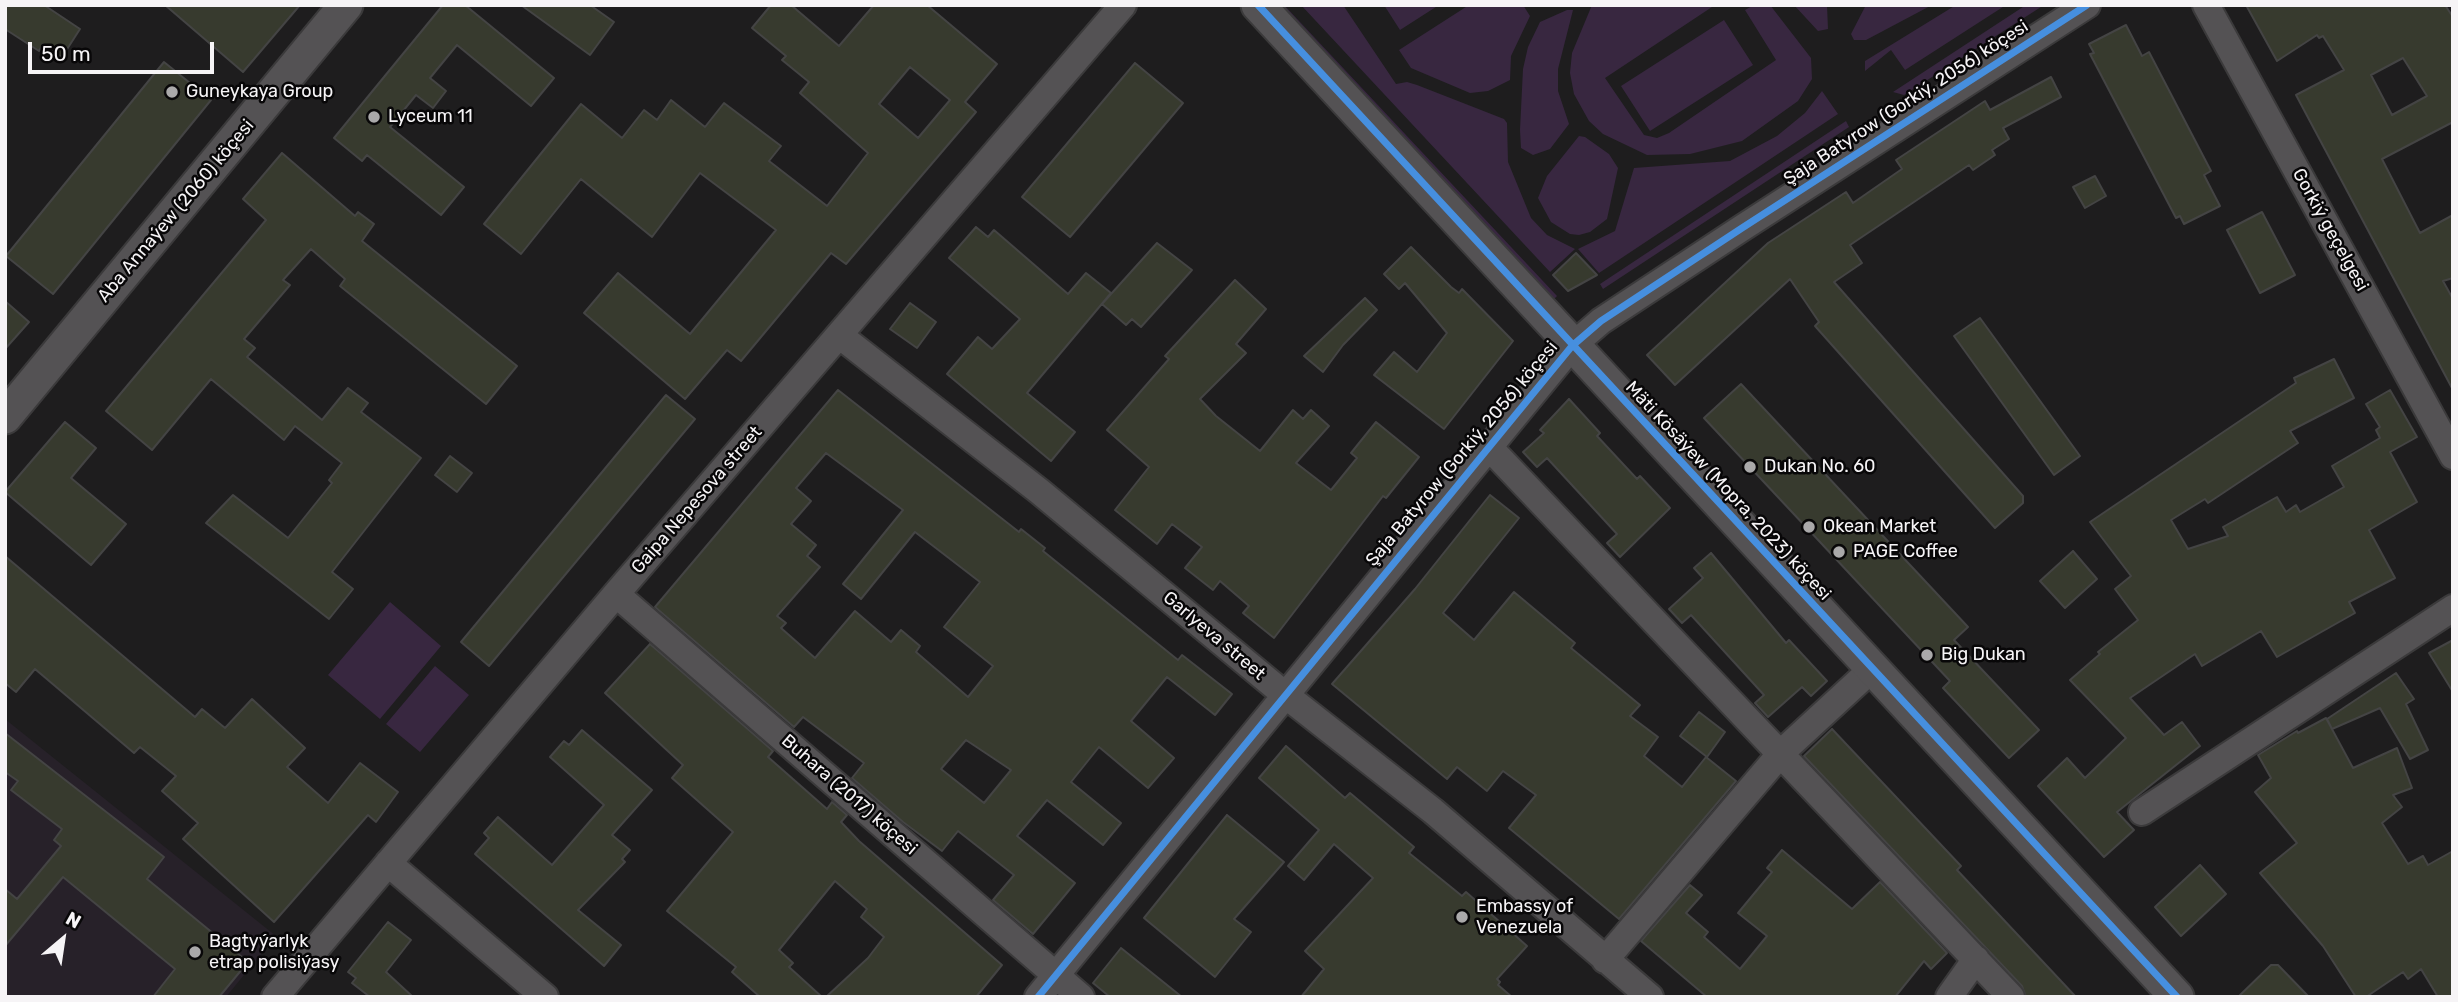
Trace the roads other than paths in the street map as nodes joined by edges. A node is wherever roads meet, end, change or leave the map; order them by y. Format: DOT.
graph roads {
  1 [pos="346,5"];
  2 [pos="1123,5"];
  3 [pos="1258,5"];
  4 [pos="2087,5"];
  5 [pos="2206,5"];
  6 [pos="839,335"];
  7 [pos="1572,346"];
  8 [pos="5,417"];
  9 [pos="1488,446"];
  10 [pos="2453,456"];
  11 [pos="616,594"];
  12 [pos="2453,608"];
  13 [pos="1872,668"];
  14 [pos="1284,694"];
  15 [pos="1782,752"];
  16 [pos="2142,812"];
  17 [pos="388,863"];
  18 [pos="1605,960"];
  19 [pos="1976,960"];
  20 [pos="1056,975"];
  21 [pos="275,997"];
  22 [pos="545,997"];
  23 [pos="1038,997"];
  24 [pos="1081,997"];
  25 [pos="1650,997"];
  26 [pos="1949,997"];
  27 [pos="2011,997"];
  28 [pos="2178,997"];
  1 -- 8 [label="street, Aba Annaýew (2060) köçesi"];
  2 -- 6 [label="street, Gaipa Nepesova street"];
  3 -- 7 [label="street, Mäti Kösäýew (Mopra, 2023) köçesi"];
  4 -- 7 [label="street, Şaja Batyrow (Gorkiý, 2056) köçesi"];
  5 -- 10 [label="street, Gorkiý geçelgesi"];
  6 -- 11 [label="street, Gaipa Nepesova street"];
  6 -- 14 [label="street, Garlyeva street"];
  7 -- 9 [label="street, Şaja Batyrow (Gorkiý, 2056) köçesi"];
  7 -- 13 [label="street, Mäti Kösäýew (Mopra, 2023) köçesi"];
  9 -- 14 [label="street, Şaja Batyrow (Gorkiý, 2056) köçesi"];
  9 -- 15 [label="street"];
  11 -- 17 [label="street, Gaipa Nepesova street"];
  11 -- 20 [label="street, Buhara (2017) köçesi"];
  12 -- 16 [label="street"];
  13 -- 15 [label="street"];
  13 -- 28 [label="street, Mäti Kösäýew (Mopra, 2023) köçesi"];
  14 -- 18 [label="street, Garlyeva street"];
  14 -- 20 [label="street, Şaja Batyrow (Gorkiý, 2056) köçesi"];
  15 -- 18 [label="street"];
  15 -- 19 [label="street"];
  17 -- 21 [label="street, Gaipa Nepesova street"];
  17 -- 22 [label="street"];
  18 -- 25 [label="street, Garlyeva street"];
  19 -- 26 [label="street"];
  19 -- 27 [label="street"];
  20 -- 23 [label="street, Şaja Batyrow (Gorkiý, 2056) köçesi"];
  20 -- 24 [label="street, Buhara (2017) köçesi"];
}
